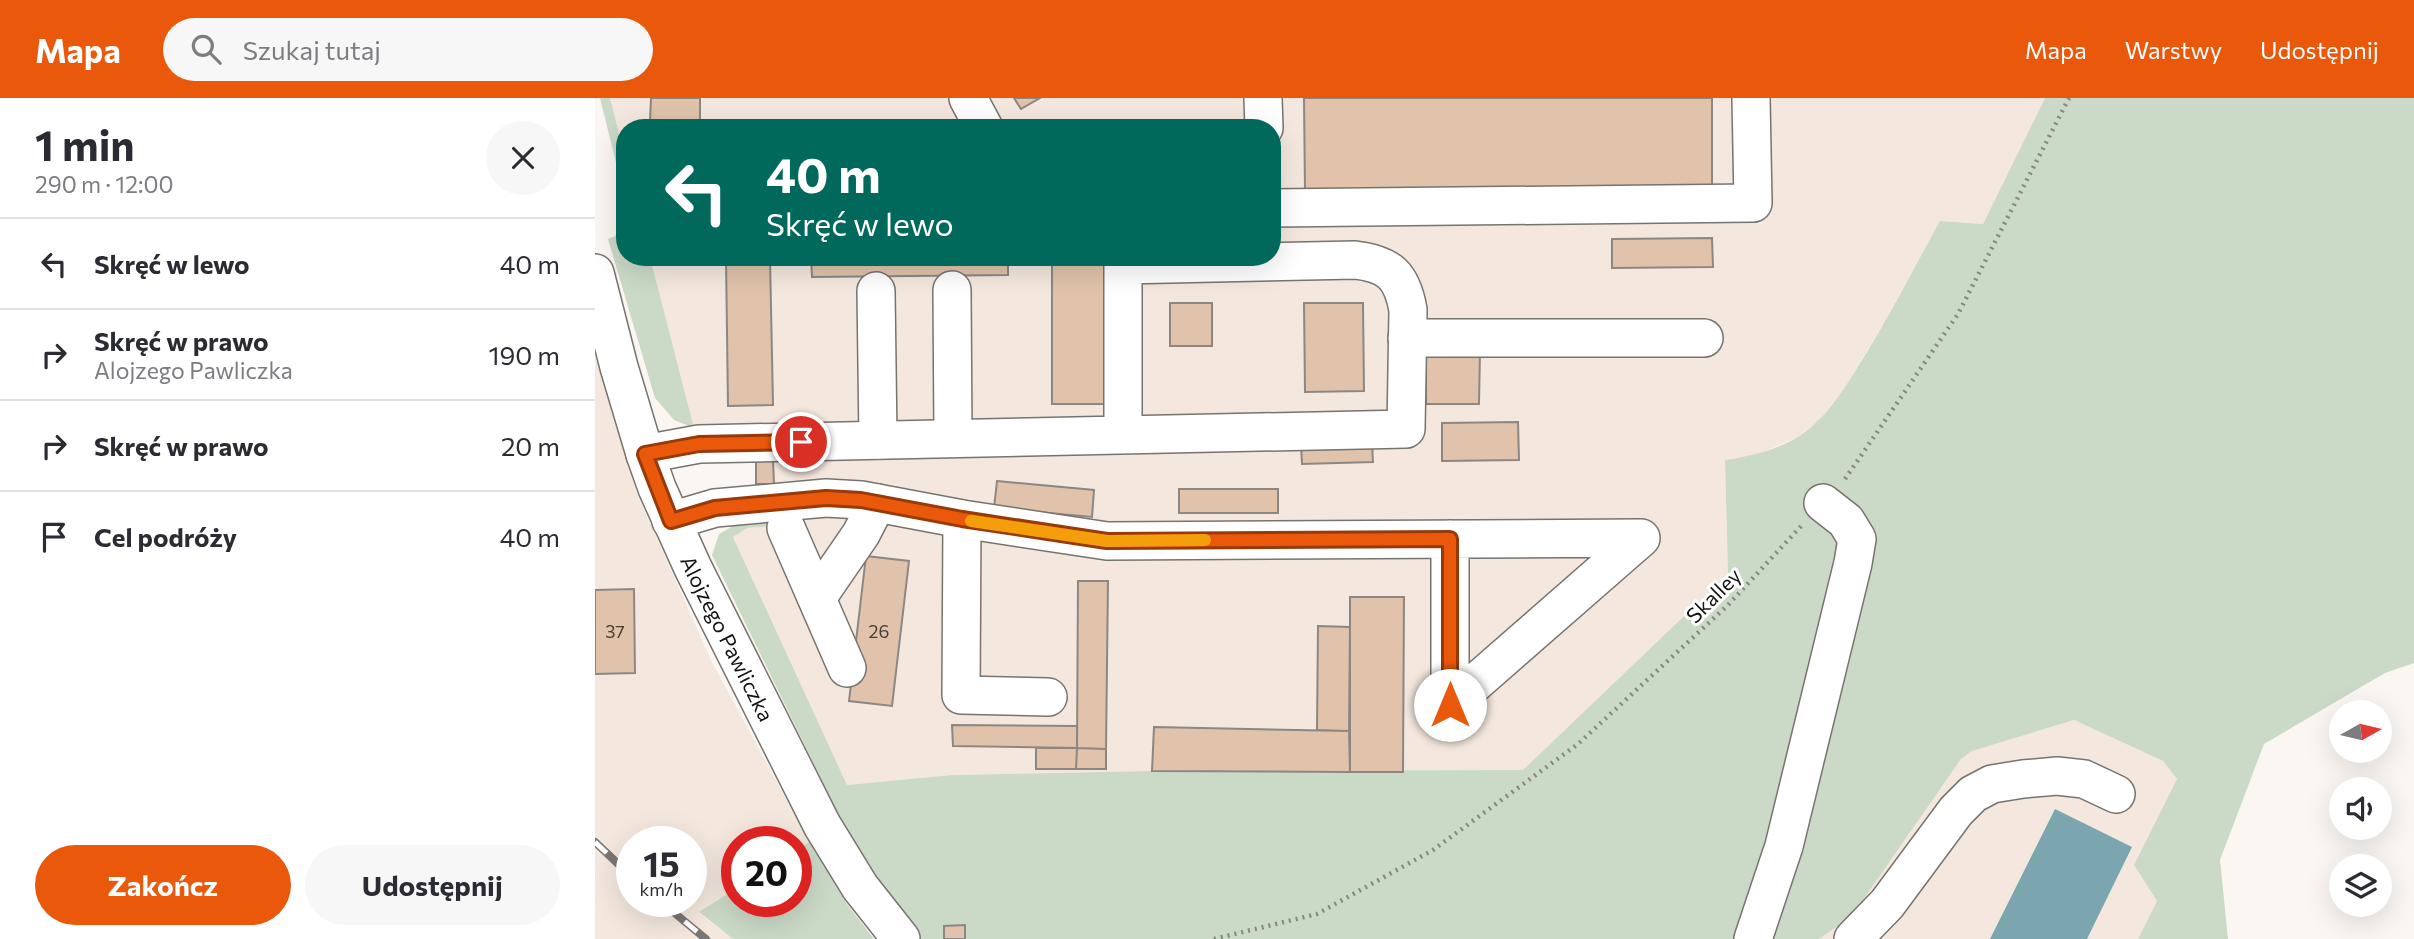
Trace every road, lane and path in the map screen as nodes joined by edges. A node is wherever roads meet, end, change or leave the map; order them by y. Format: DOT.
graph roads {
  1 [pos="968,98"];
  2 [pos="1263,98"];
  3 [pos="1751,98"];
  4 [pos="2069,98"];
  5 [pos="979,119"];
  6 [pos="1264,119"];
  7 [pos="1281,208"];
  8 [pos="1281,262"];
  9 [pos="1123,266"];
  10 [pos="595,273"];
  11 [pos="951,290"];
  12 [pos="876,291"];
  13 [pos="1408,338"];
  14 [pos="1704,338"];
  15 [pos="1123,435"];
  16 [pos="953,439"];
  17 [pos="878,440"];
  18 [pos="645,454"];
  19 [pos="877,503"];
  20 [pos="1823,503"];
  21 [pos="962,519"];
  22 [pos="671,521"];
  23 [pos="786,528"];
  24 [pos="1450,539"];
  25 [pos="817,598"];
  26 [pos="846,668"];
  27 [pos="1048,697"];
  28 [pos="2116,794"];
  29 [pos="901,939"];
  30 [pos="1215,939"];
  31 [pos="1753,939"];
  32 [pos="1853,939"];
  1 -- 5 [label="street"];
  2 -- 6 [label="street"];
  3 -- 7 [label="street"];
  4 -- 20 [label="path, Skalley"];
  8 -- 13 [label="street"];
  9 -- 15 [label="street"];
  10 -- 18 [label="street, Alojzego Pawliczka"];
  11 -- 16 [label="street"];
  12 -- 17 [label="street"];
  13 -- 14 [label="street"];
  13 -- 15 [label="street"];
  15 -- 16 [label="street"];
  16 -- 17 [label="street"];
  17 -- 18 [label="street"];
  18 -- 22 [label="street, Alojzego Pawliczka"];
  19 -- 21 [label="street"];
  19 -- 22 [label="street"];
  19 -- 25 [label="street"];
  20 -- 30 [label="path, Skalley"];
  20 -- 31 [label="street"];
  21 -- 24 [label="street"];
  21 -- 27 [label="street"];
  22 -- 29 [label="street, Alojzego Pawliczka"];
  23 -- 25 [label="street"];
  24 -- 24 [label="street"];
  25 -- 26 [label="street"];
  28 -- 32 [label="street"];
}
